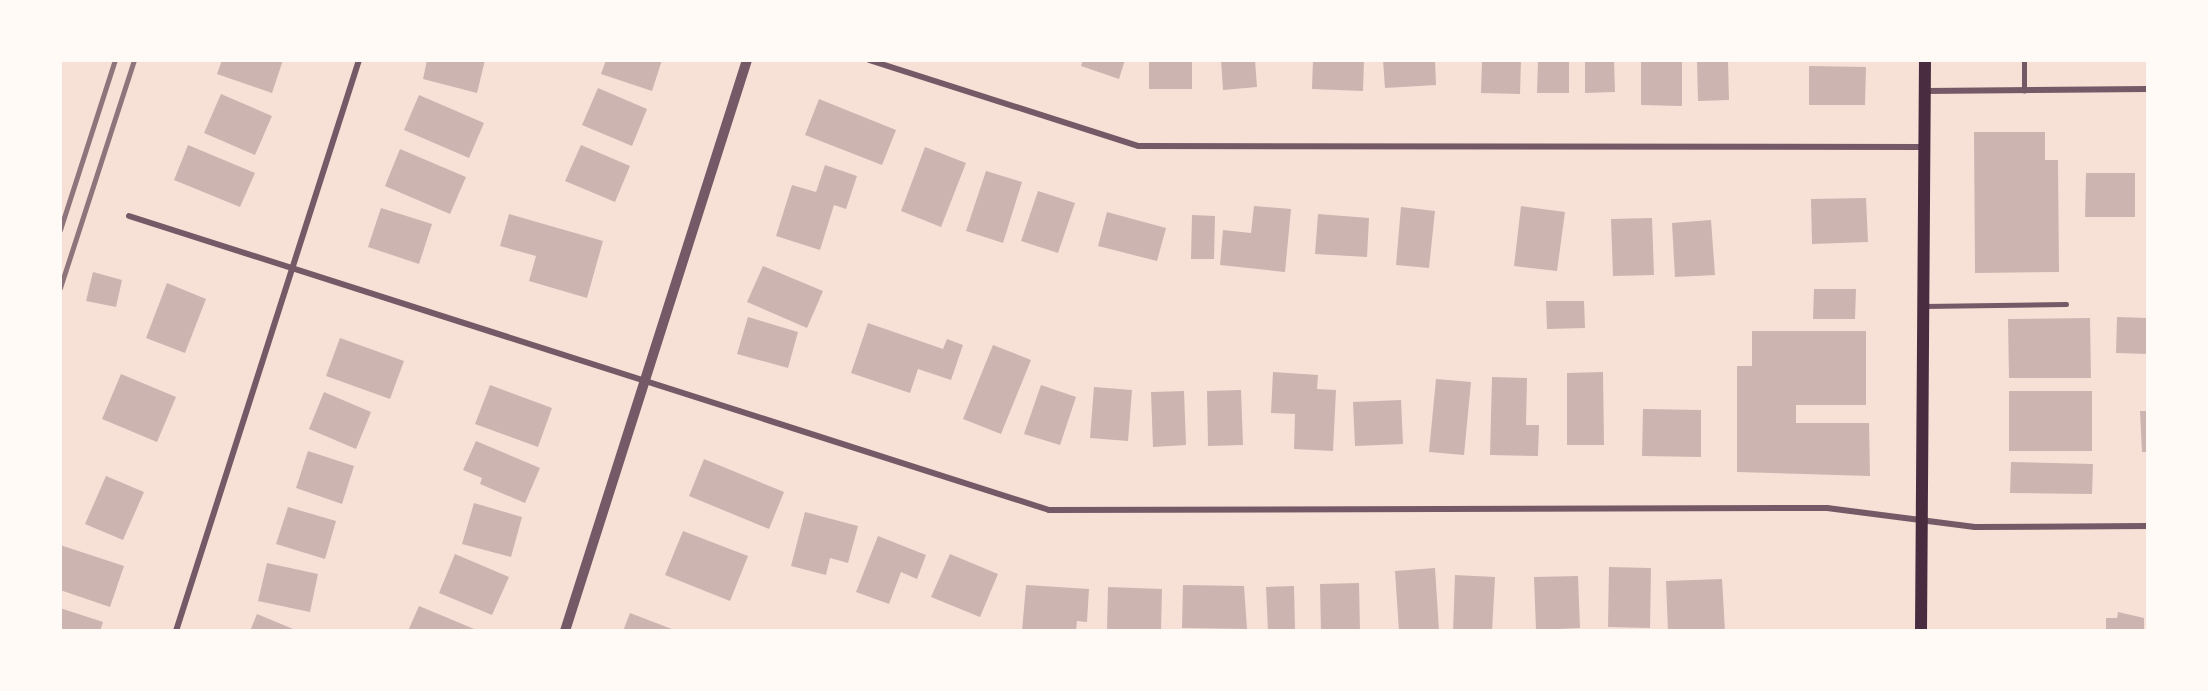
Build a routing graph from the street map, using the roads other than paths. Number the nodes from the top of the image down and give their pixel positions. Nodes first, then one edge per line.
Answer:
1 (359, 60) edge
2 (747, 60) edge
3 (869, 60) edge
4 (1925, 60) edge
5 (2024, 60) edge
6 (2148, 90) edge
7 (1925, 91) junction
8 (2024, 91) junction
9 (1925, 147) junction
10 (129, 216) dead end
11 (292, 268) junction
12 (2066, 304) dead end
13 (1923, 306) junction
14 (645, 380) junction
15 (1921, 518) junction
16 (2148, 526) edge
17 (176, 631) edge
18 (565, 631) edge
19 (1921, 631) edge

1 - 11 street
2 - 14 street
3 - 9 street
4 - 7 main road
5 - 8 lane
6 - 8 street
7 - 8 street
7 - 9 main road
9 - 13 main road
10 - 11 street
11 - 14 street
11 - 17 street
12 - 13 lane
13 - 15 main road
14 - 15 street
14 - 18 street
15 - 16 street
15 - 19 main road

